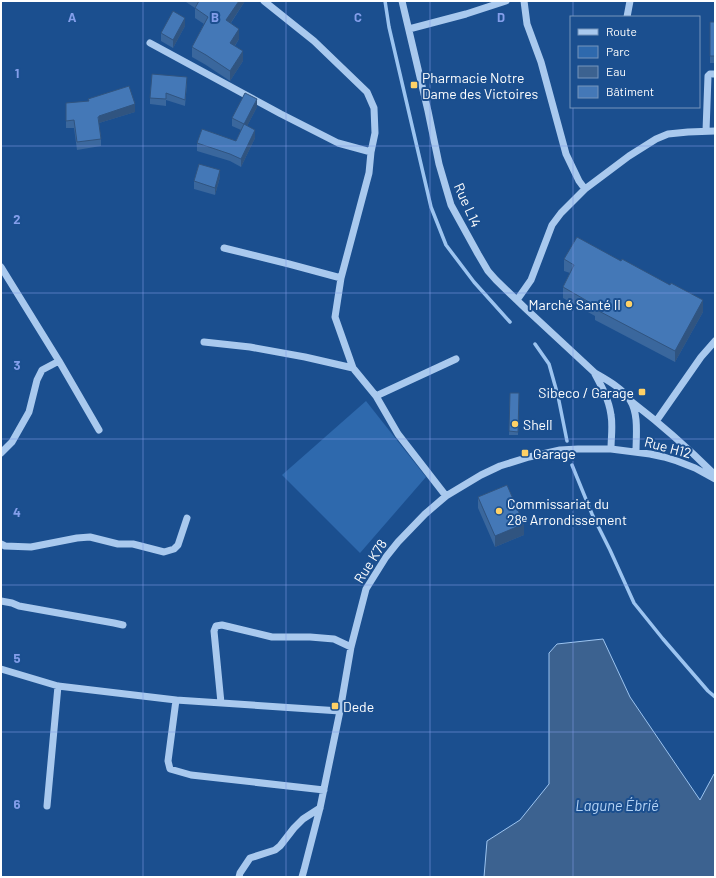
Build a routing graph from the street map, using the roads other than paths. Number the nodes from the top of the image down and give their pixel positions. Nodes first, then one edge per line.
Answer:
1 (264, 1) edge
2 (402, 1) edge
3 (506, 1) edge
4 (524, 1) edge
5 (630, 1) edge
6 (627, 16) edge
7 (409, 29) junction
8 (150, 43) dead end
9 (715, 74) edge
10 (706, 131) junction
11 (715, 131) edge
12 (371, 152) junction
13 (585, 190) junction
14 (224, 248) dead end
15 (1, 267) edge
16 (341, 278) junction
17 (516, 300) junction
18 (715, 341) edge
19 (204, 342) dead end
20 (456, 359) dead end
21 (59, 361) junction
22 (353, 368) junction
23 (595, 373) junction
24 (376, 396) junction
25 (630, 400) junction
26 (657, 420) junction
27 (99, 430) dead end
28 (611, 449) junction
29 (636, 452) junction
30 (1, 453) edge
31 (715, 475) edge
32 (715, 479) edge
33 (446, 496) junction
34 (187, 518) dead end
35 (1, 544) edge
36 (1, 601) edge
37 (123, 626) dead end
38 (351, 647) junction
39 (1, 668) edge
40 (58, 686) junction
41 (176, 700) junction
42 (221, 703) junction
43 (340, 711) junction
44 (324, 790) junction
45 (47, 806) dead end
46 (320, 808) junction
47 (239, 877) edge
48 (302, 877) edge

1 - 12 street
2 - 7 street, Rue L14
3 - 7 street
4 - 13 street
5 - 6 street
7 - 17 street, Rue L14
8 - 12 street
9 - 10 street
10 - 11 street
10 - 13 street
12 - 16 street
13 - 17 street
14 - 16 street
15 - 21 street
16 - 22 street
17 - 23 street, Rue L14
18 - 26 street
19 - 22 street
20 - 24 street
21 - 27 street
21 - 30 street
22 - 24 street
23 - 25 street, Rue L14
23 - 28 street, Rue L14
24 - 33 street
25 - 26 street
25 - 29 street, Rue L14
26 - 31 street
28 - 29 street, Rue H12
28 - 33 street, Rue K78
29 - 32 street, Rue H12
33 - 38 street, Rue K78
34 - 35 street
36 - 37 street
38 - 42 street
38 - 43 street, Rue K78
39 - 40 street
40 - 41 street
40 - 45 street
41 - 42 street
41 - 44 street
42 - 43 street
43 - 44 street, Rue K78
44 - 46 street, Rue K78
46 - 47 street
46 - 48 street, Rue K78

